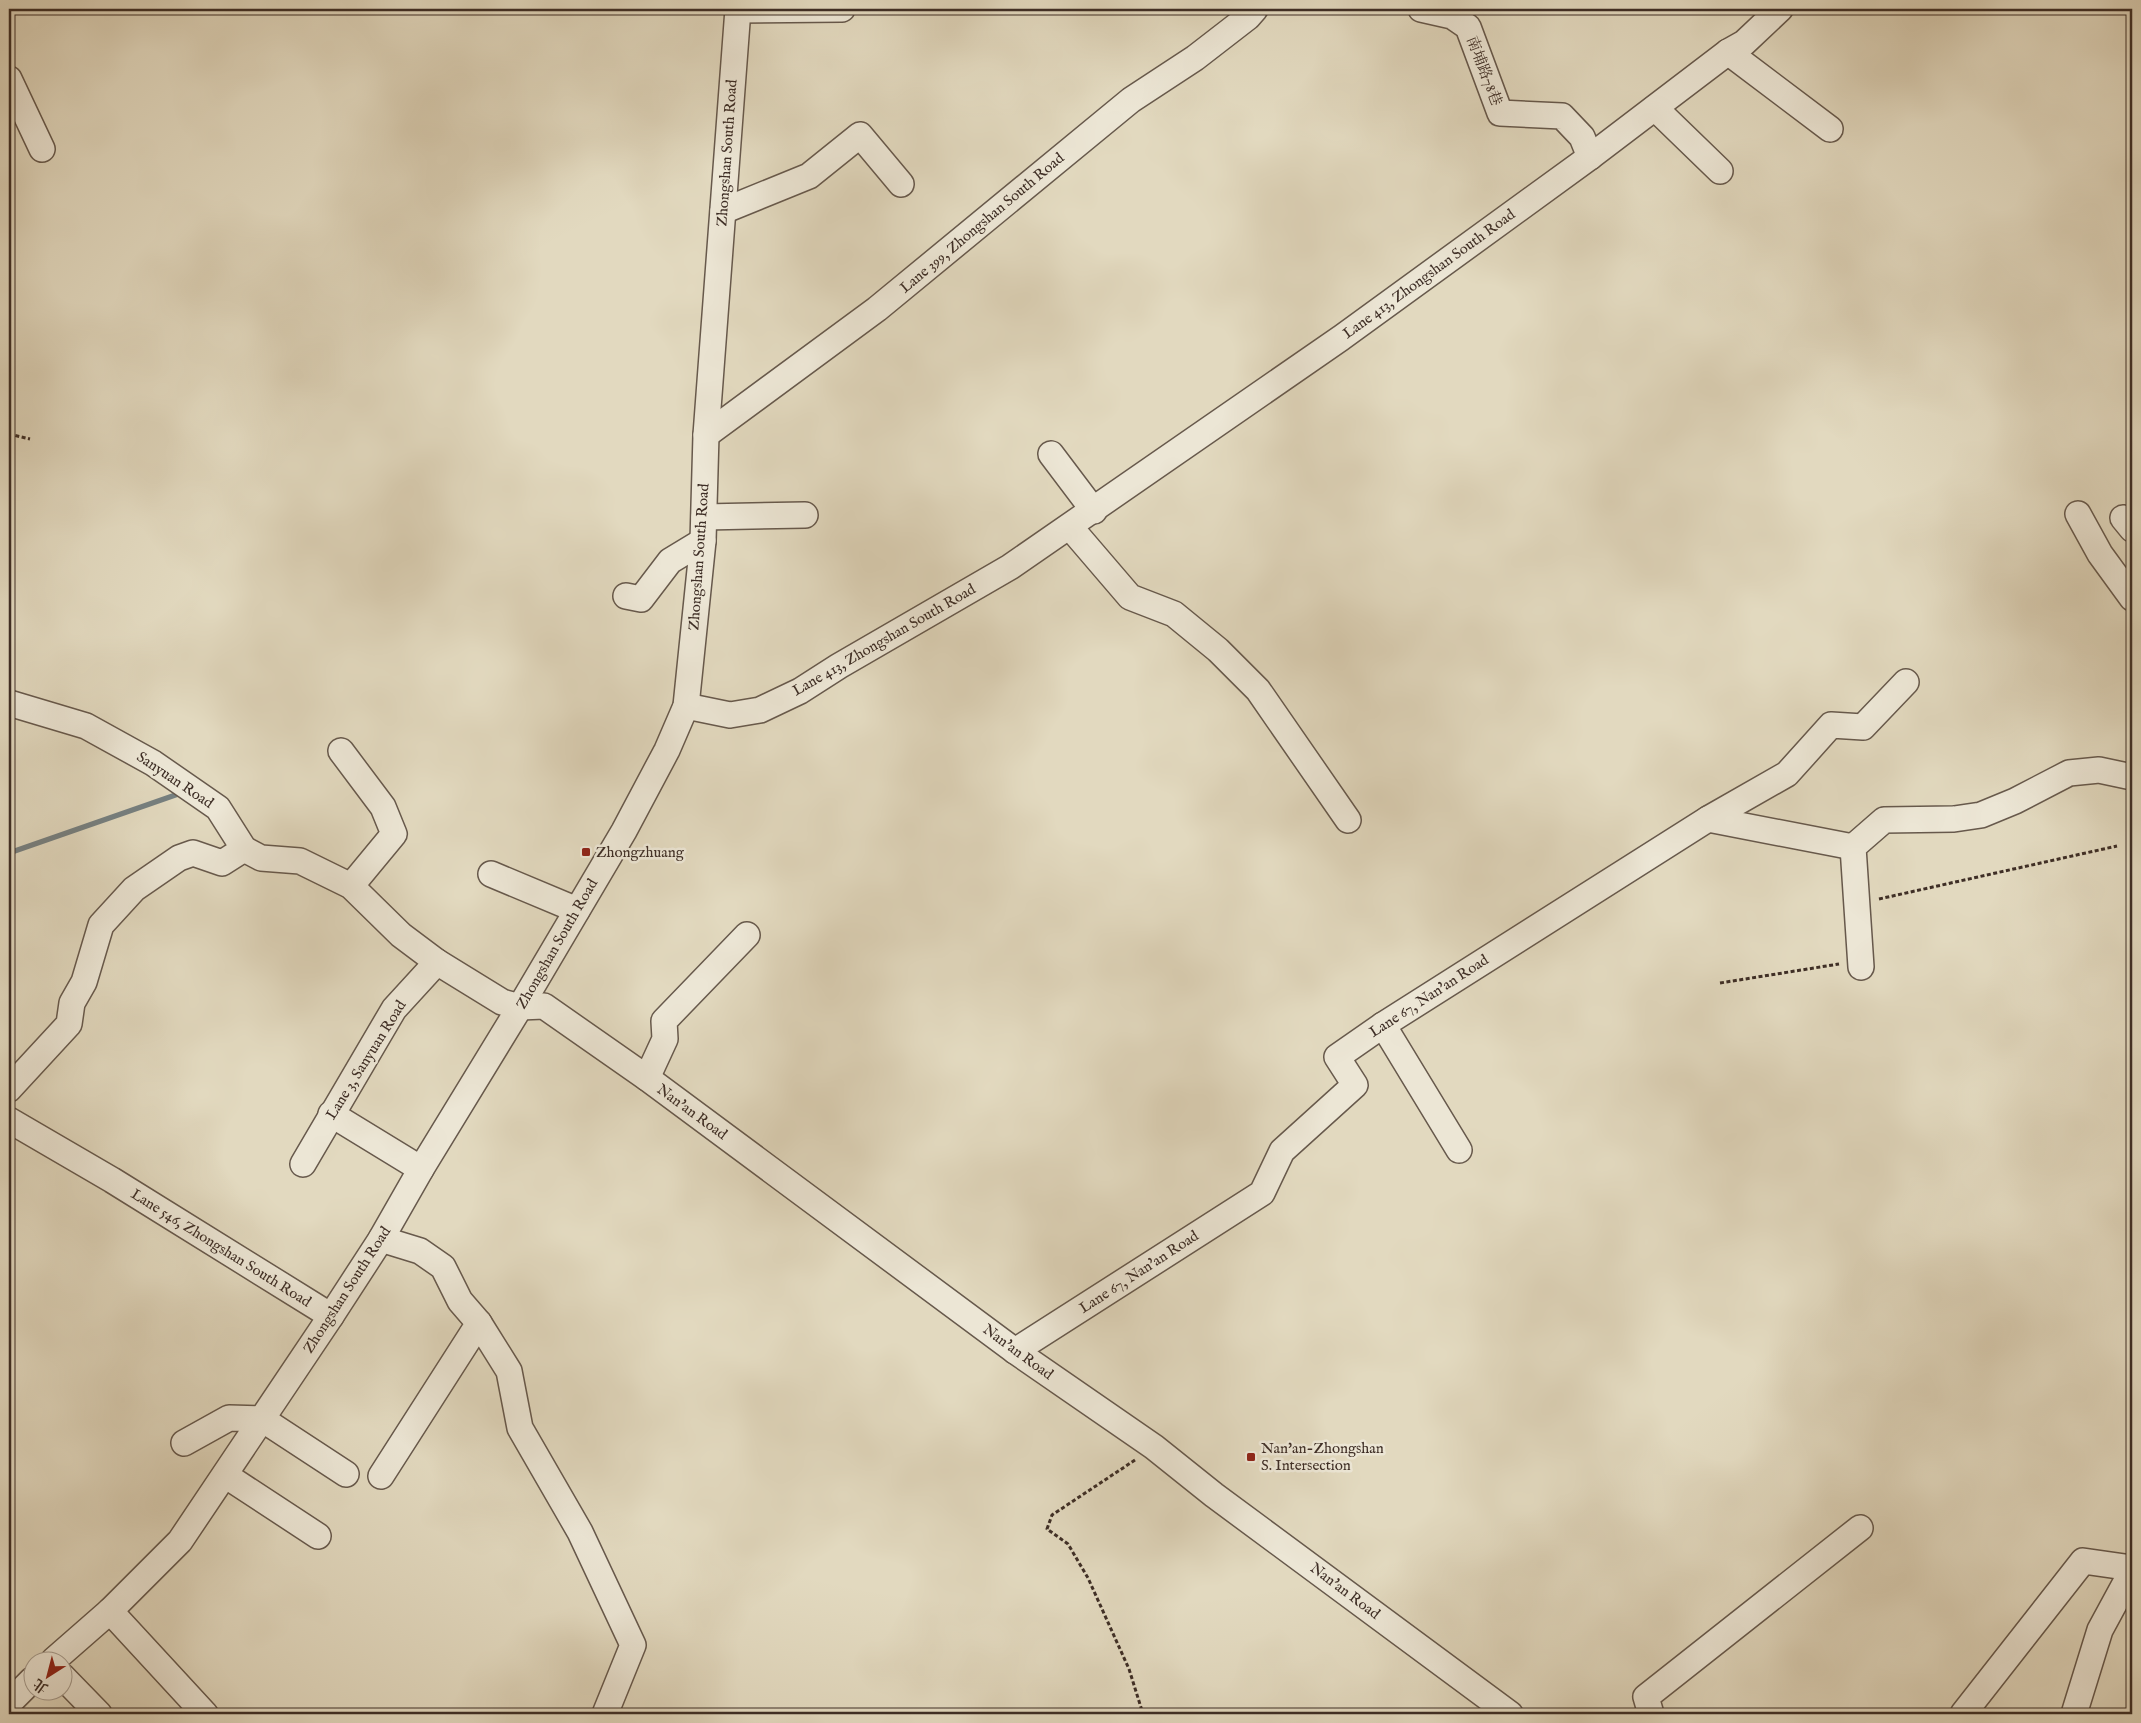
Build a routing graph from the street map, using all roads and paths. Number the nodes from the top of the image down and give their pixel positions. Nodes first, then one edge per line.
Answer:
1 (842, 9) edge
2 (1255, 9) edge
3 (1421, 9) edge
4 (1780, 9) edge
5 (738, 10) edge
6 (1728, 52) junction
7 (9, 79) edge
8 (1655, 108) junction
9 (1830, 129) dead end
10 (42, 149) dead end
11 (1590, 157) junction
12 (1720, 170) dead end
13 (901, 184) dead end
14 (723, 210) junction
15 (9, 434) edge
16 (706, 435) junction
17 (30, 439) dead end
18 (1051, 454) dead end
19 (1094, 511) junction
20 (2078, 514) dead end
21 (805, 515) dead end
22 (704, 517) junction
23 (1070, 527) junction
24 (703, 541) junction
25 (626, 596) dead end
26 (2132, 598) edge
27 (1906, 682) dead end
28 (9, 703) edge
29 (686, 706) junction
30 (341, 751) dead end
31 (2132, 777) edge
32 (1708, 819) junction
33 (1348, 820) dead end
34 (2117, 846) dead end
35 (1853, 847) junction
36 (244, 849) junction
37 (491, 874) dead end
38 (351, 886) junction
39 (1878, 899) dead end
40 (577, 910) junction
41 (747, 935) dead end
42 (437, 962) junction
43 (1855, 965) joint
44 (1720, 983) dead end
45 (520, 1007) junction
46 (1383, 1025) junction
47 (647, 1078) junction
48 (9, 1089) edge
49 (331, 1114) junction
50 (9, 1120) edge
51 (1459, 1150) dead end
52 (303, 1164) dead end
53 (421, 1169) junction
54 (381, 1240) junction
55 (331, 1316) junction
56 (479, 1324) junction
57 (1015, 1351) junction
58 (262, 1419) junction
59 (184, 1443) dead end
60 (1154, 1447) junction
61 (346, 1474) dead end
62 (224, 1475) junction
63 (381, 1476) dead end
64 (1860, 1528) dead end
65 (318, 1536) dead end
66 (2132, 1569) edge
67 (110, 1611) junction
68 (65, 1650) edge
69 (72, 1686) edge
70 (22, 1690) edge
71 (9, 1702) edge
72 (99, 1714) edge
73 (205, 1714) edge
74 (605, 1714) edge
75 (1143, 1714) edge
76 (1510, 1714) edge
77 (1651, 1714) edge
78 (1963, 1714) edge
79 (2074, 1714) edge

1 - 5 street
2 - 16 street, Lane 399, Zhongshan South Road
3 - 11 street, 南埔路78巷
4 - 6 street, Lane 413, Zhongshan South Road
5 - 14 street, Zhongshan South Road
6 - 8 street, Lane 413, Zhongshan South Road
6 - 9 street
7 - 10 street
8 - 11 street, Lane 413, Zhongshan South Road
8 - 12 street
11 - 19 street, Lane 413, Zhongshan South Road
13 - 14 street
14 - 16 street, Zhongshan South Road
15 - 17 path
16 - 22 street, Zhongshan South Road
18 - 19 street
19 - 23 street, Lane 413, Zhongshan South Road
20 - 26 street
21 - 22 street
22 - 24 street, Zhongshan South Road
23 - 29 street, Lane 413, Zhongshan South Road
23 - 33 street
24 - 25 street
24 - 29 street, Zhongshan South Road
27 - 32 street, Lane 67, Nan'an Road
28 - 36 street, Sanyuan Road
29 - 40 street, Zhongshan South Road
30 - 38 street
31 - 35 street
32 - 35 street
32 - 46 street, Lane 67, Nan'an Road
34 - 39 path
35 - 43 street
36 - 38 street
36 - 48 street
37 - 40 street
38 - 42 street
40 - 45 street, Zhongshan South Road
41 - 47 street
42 - 45 street
42 - 49 street, Lane 3, Sanyuan Road
43 - 44 path
45 - 47 street, Nan'an Road
45 - 53 street, Zhongshan South Road
46 - 51 street
46 - 57 street, Lane 67, Nan'an Road
47 - 57 street, Nan'an Road
49 - 52 street, Lane 3, Sanyuan Road
49 - 53 street
50 - 55 street, Lane 546, Zhongshan South Road
53 - 54 street, Zhongshan South Road
54 - 55 street, Zhongshan South Road
54 - 56 street
55 - 58 street, Zhongshan South Road
56 - 63 street
56 - 74 street
57 - 60 street, Nan'an Road
58 - 59 street
58 - 61 street
58 - 62 street, Zhongshan South Road
60 - 75 path
60 - 76 street, Nan'an Road
62 - 65 street
62 - 67 street, Zhongshan South Road
64 - 77 street
66 - 78 street
66 - 79 street
67 - 68 street, Zhongshan South Road
67 - 73 street
69 - 72 street
70 - 71 street

